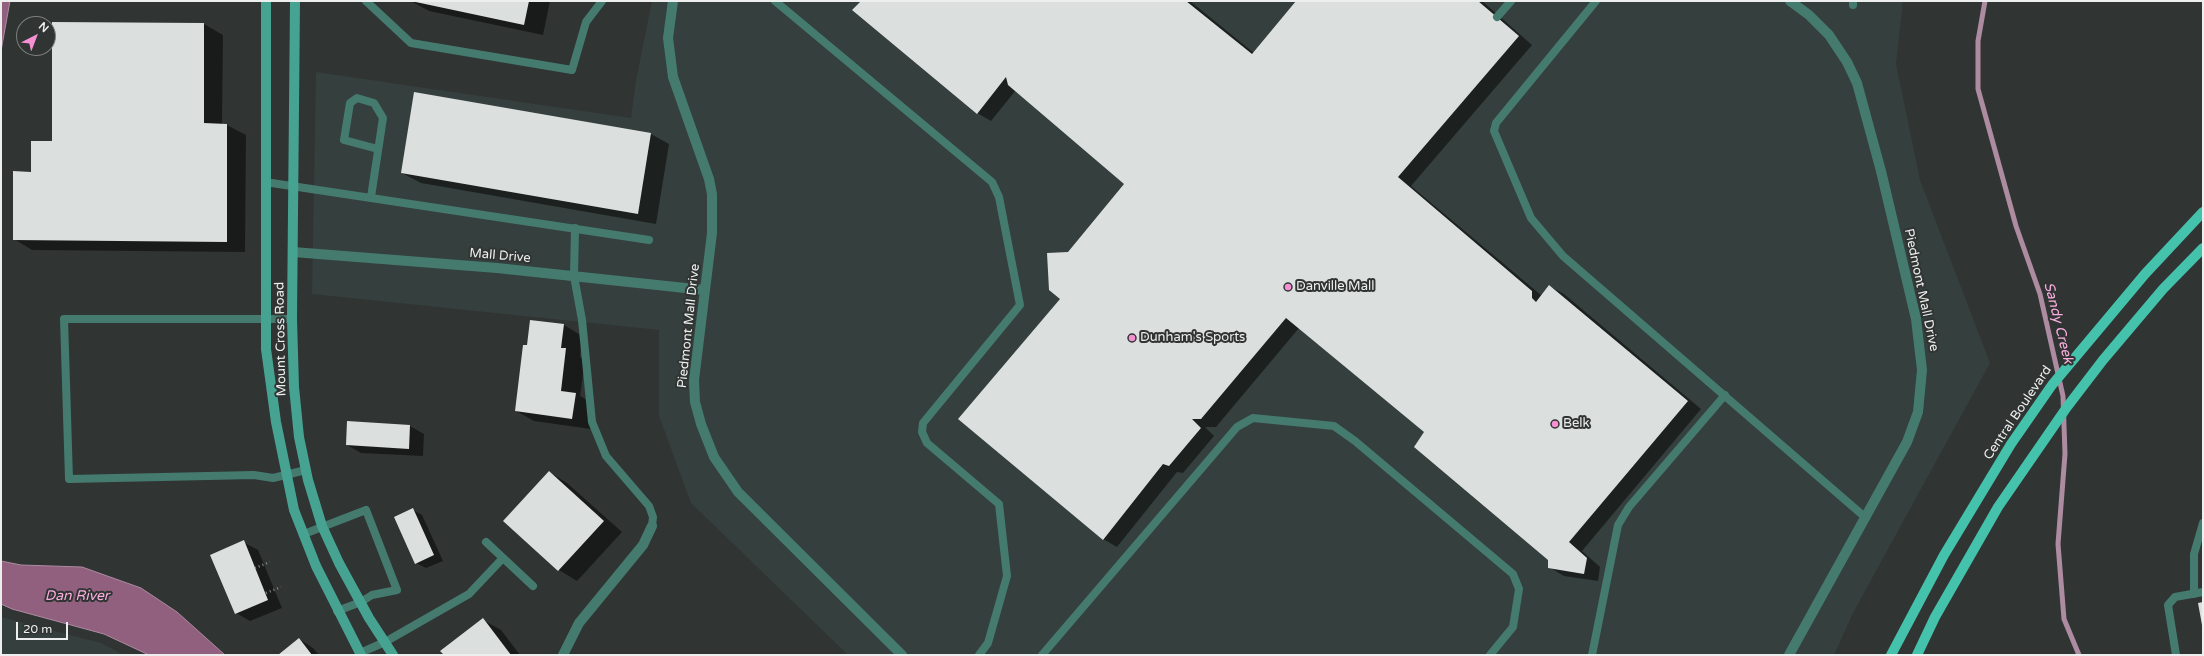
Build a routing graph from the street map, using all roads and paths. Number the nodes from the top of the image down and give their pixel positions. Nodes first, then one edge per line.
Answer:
1 (266, 1) edge
2 (295, 1) edge
3 (366, 1) edge
4 (602, 1) edge
5 (673, 1) edge
6 (775, 1) edge
7 (1511, 1) edge
8 (1596, 1) edge
9 (1790, 1) edge
10 (1497, 17) dead end
11 (378, 149) junction
12 (265, 182) junction
13 (293, 184) junction
14 (371, 197) junction
15 (2203, 212) edge
16 (575, 228) junction
17 (649, 240) dead end
18 (2203, 248) edge
19 (293, 252) junction
20 (574, 276) junction
21 (704, 290) junction
22 (266, 318) junction
23 (292, 319) junction
24 (1725, 395) junction
25 (306, 470) junction
26 (287, 474) junction
27 (1866, 518) junction
28 (2203, 523) edge
29 (322, 526) junction
30 (652, 526) joint
31 (304, 534) junction
32 (486, 542) dead end
33 (503, 558) junction
34 (270, 562) dead end
35 (255, 568) dead end
36 (533, 586) dead end
37 (281, 587) dead end
38 (2203, 592) edge
39 (266, 593) dead end
40 (2194, 594) junction
41 (361, 602) junction
42 (337, 610) junction
43 (385, 642) junction
44 (360, 654) edge
45 (393, 655) edge
46 (563, 655) edge
47 (902, 655) edge
48 (979, 655) edge
49 (1042, 655) edge
50 (1490, 655) edge
51 (1592, 655) edge
52 (1789, 655) edge
53 (1892, 655) edge
54 (1916, 655) edge
55 (2176, 655) edge

1 - 12 main road, Mount Cross Road
2 - 13 main road, Mount Cross Road
3 - 4 lane
5 - 21 street, Piedmont Mall Drive
6 - 48 lane
7 - 10 lane
8 - 24 lane
9 - 27 street, Piedmont Mall Drive
11 - 11 lane
11 - 14 lane
12 - 13 lane
12 - 22 main road, Mount Cross Road
13 - 14 lane
13 - 19 main road, Mount Cross Road
14 - 16 lane
15 - 53 main road, Central Boulevard
16 - 17 lane
16 - 20 lane
18 - 54 main road
19 - 20 street, Mall Drive
19 - 23 main road, Mount Cross Road
20 - 21 street, Mall Drive
20 - 30 lane
21 - 47 street, Piedmont Mall Drive
22 - 23 lane
22 - 26 main road, Mount Cross Road
22 - 26 lane
23 - 25 main road, Mount Cross Road
24 - 27 lane
24 - 51 lane
25 - 26 lane
25 - 29 main road, Mount Cross Road
26 - 31 main road, Mount Cross Road
27 - 52 street, Piedmont Mall Drive
28 - 40 lane
29 - 31 lane
29 - 41 main road, Mount Cross Road
29 - 41 lane
30 - 46 street
31 - 42 main road, Mount Cross Road
32 - 33 lane
33 - 36 lane
33 - 43 lane
34 - 35 path
37 - 39 path
38 - 40 lane
40 - 55 lane
41 - 42 lane
41 - 43 main road, Mount Cross Road
42 - 44 main road, Mount Cross Road
43 - 44 lane
43 - 45 main road, Mount Cross Road
49 - 50 lane

